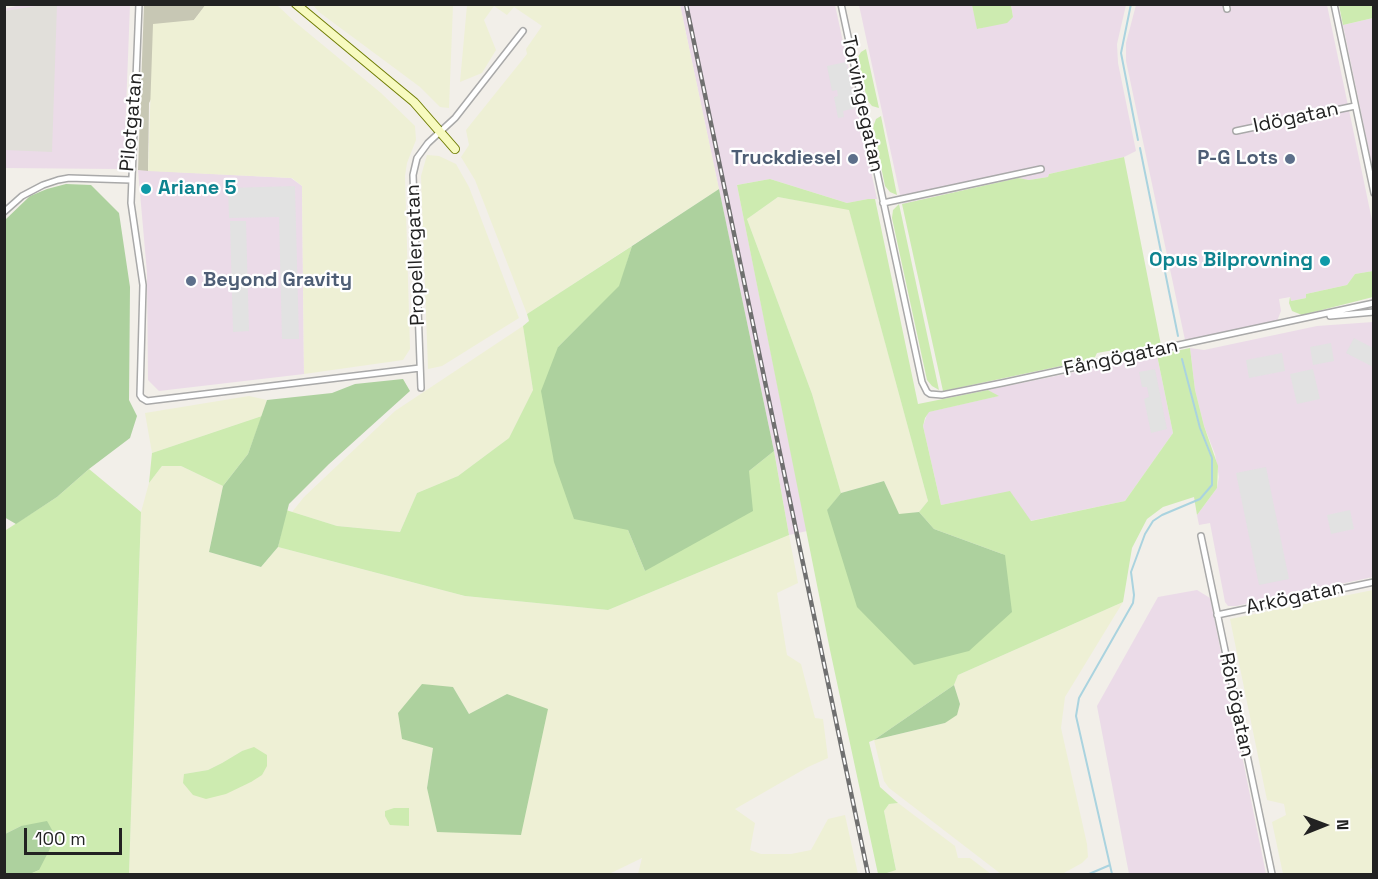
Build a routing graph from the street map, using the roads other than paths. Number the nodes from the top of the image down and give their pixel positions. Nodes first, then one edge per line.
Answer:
1 (139, 4) edge
2 (296, 4) edge
3 (841, 4) edge
4 (1334, 4) edge
5 (523, 31) dead end
6 (1355, 106) junction
7 (1236, 131) dead end
8 (441, 132) junction
9 (455, 149) dead end
10 (1041, 169) dead end
11 (131, 180) junction
12 (1374, 193) edge
13 (883, 203) junction
14 (4, 212) edge
15 (1374, 303) edge
16 (1374, 312) edge
17 (1317, 317) junction
18 (420, 368) junction
19 (421, 388) dead end
20 (927, 392) joint
21 (1201, 536) dead end
22 (1374, 582) edge
23 (1217, 615) junction
24 (1272, 874) edge

1 - 11 street, Pilotgatan
2 - 8 street
3 - 13 street, Torvingegatan
4 - 6 street, Idögatan
5 - 8 street, Propellergatan
6 - 7 street, Idögatan
6 - 12 street, Idögatan
8 - 9 street
8 - 18 street, Propellergatan
10 - 13 street
11 - 14 street, Pilotgatan
11 - 18 street
13 - 20 street, Torvingegatan
15 - 17 street, Fångögatan
16 - 17 street, Fångögatan
17 - 20 street, Fångögatan
18 - 19 street, Propellergatan
21 - 23 street, Rönögatan
22 - 23 street, Arkögatan
23 - 24 street, Rönögatan

